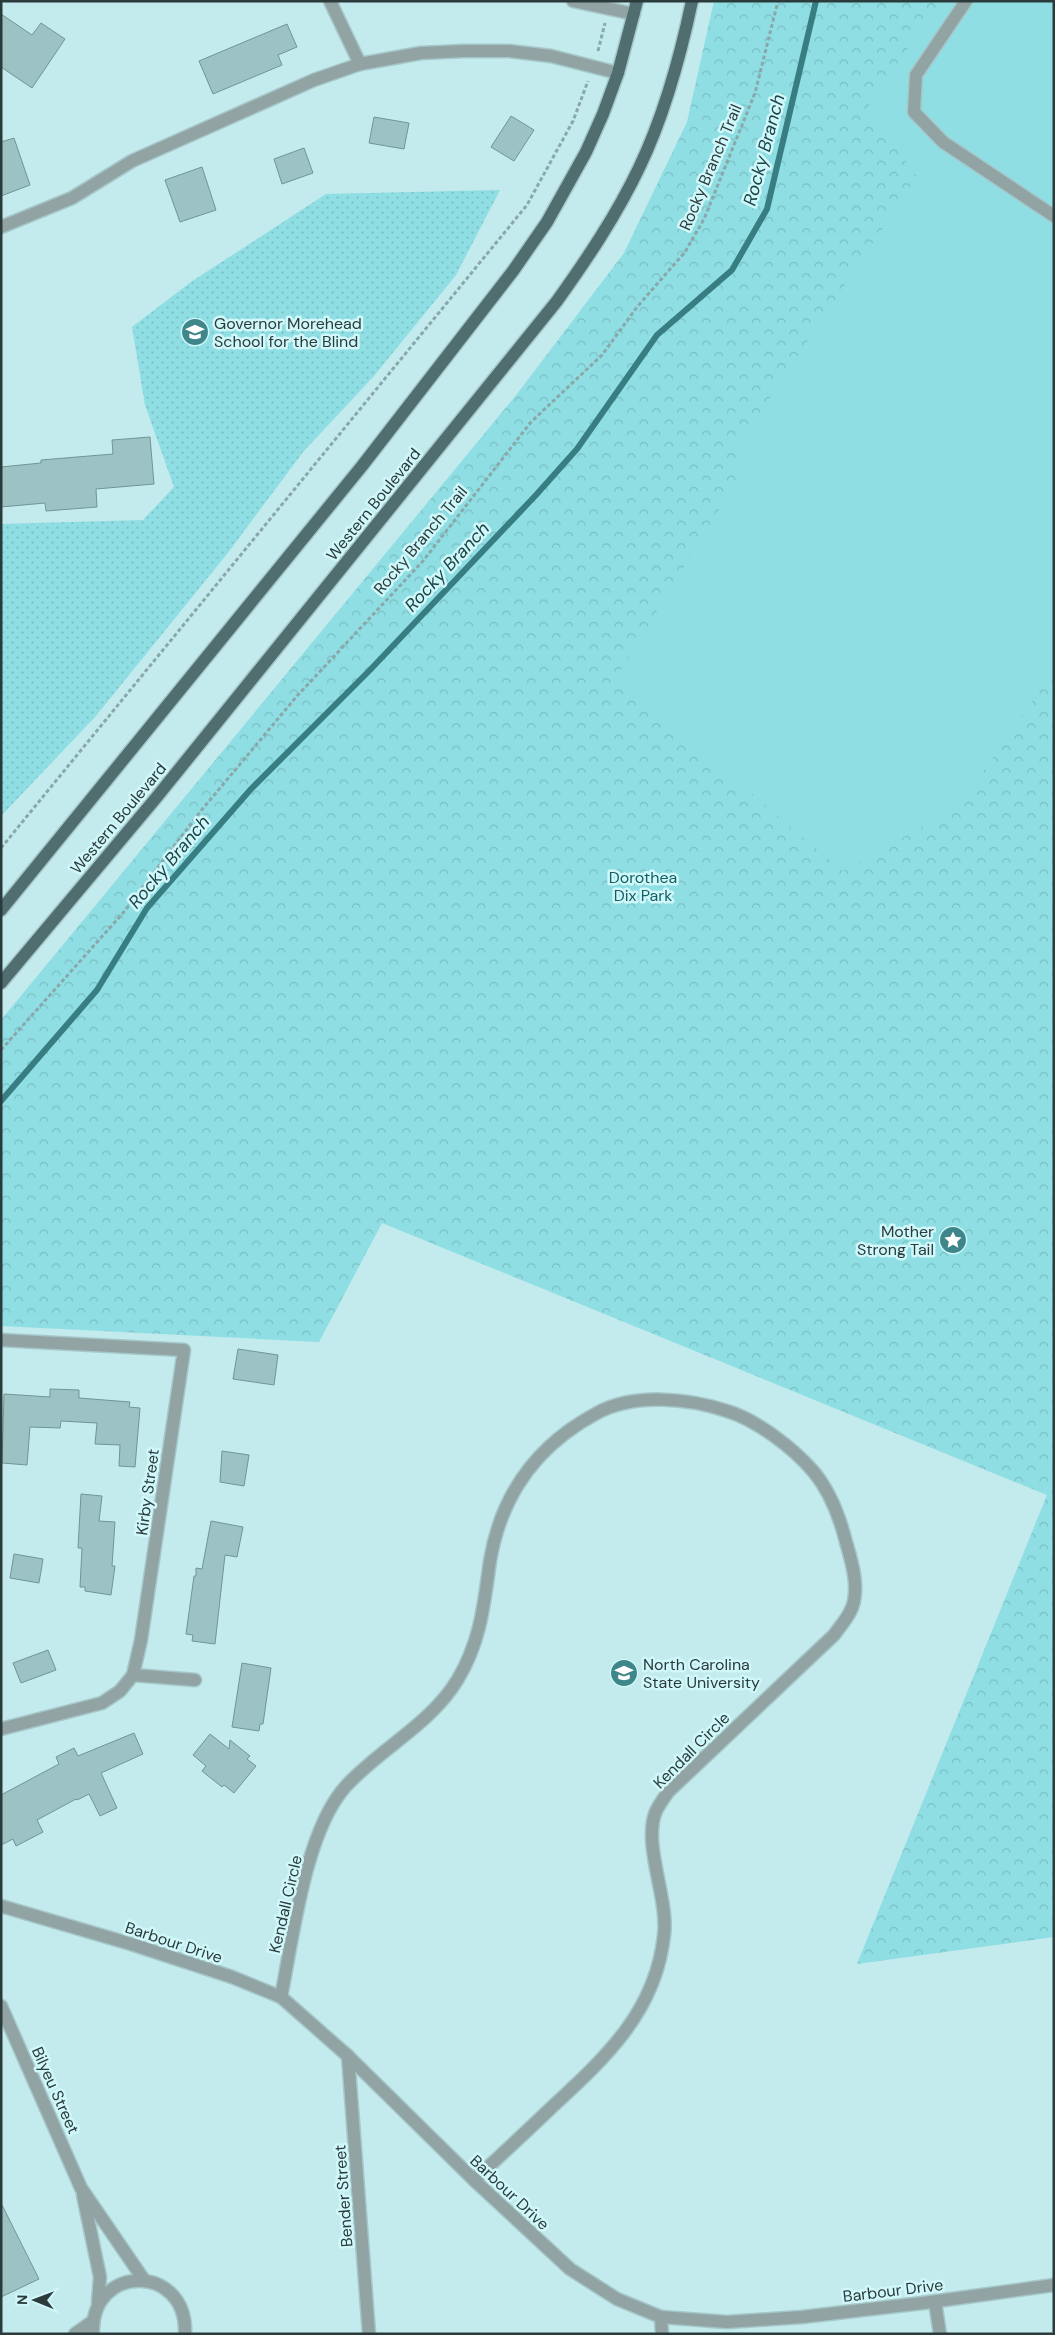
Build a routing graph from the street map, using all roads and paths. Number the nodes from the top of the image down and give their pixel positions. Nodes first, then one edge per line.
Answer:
1 (330, 1) edge
2 (573, 1) edge
3 (692, 1) edge
4 (778, 1) edge
5 (966, 1) edge
6 (636, 7) edge
7 (605, 24) dead end
8 (598, 50) dead end
9 (360, 64) junction
10 (618, 73) junction
11 (587, 83) dead end
12 (1054, 216) edge
13 (1, 227) edge
14 (1, 848) edge
15 (1, 910) edge
16 (1, 983) edge
17 (1, 1050) edge
18 (1, 1340) edge
19 (133, 1675) junction
20 (195, 1680) dead end
21 (1, 1729) edge
22 (1, 1906) edge
23 (281, 1997) junction
24 (1, 2006) edge
25 (348, 2056) junction
26 (474, 2180) junction
27 (81, 2188) junction
28 (144, 2280) junction
29 (1054, 2285) edge
30 (935, 2302) junction
31 (97, 2305) junction
32 (661, 2317) junction
33 (93, 2328) edge
34 (75, 2334) edge
35 (185, 2334) edge
36 (369, 2334) edge
37 (662, 2334) edge
38 (940, 2334) edge

1 - 9 street
2 - 6 street
3 - 16 main road, Western Boulevard
4 - 17 path, Rocky Branch Trail
5 - 12 street
6 - 10 main road, Western Boulevard
7 - 8 path
9 - 10 street
9 - 13 street
10 - 15 main road, Western Boulevard
11 - 14 path
18 - 19 street, Kirby Street
19 - 20 street
19 - 21 street, Kirby Street
22 - 23 street, Barbour Drive
23 - 25 street, Barbour Drive
23 - 26 street, Kendall Circle
24 - 27 street, Bilyeu Street
25 - 26 street, Barbour Drive
25 - 36 street, Bender Street
26 - 32 street, Barbour Drive
27 - 28 street, Bilyeu Street
27 - 31 street, Bilyeu Street
28 - 31 street
28 - 35 street
29 - 30 street, Barbour Drive
30 - 32 street, Barbour Drive
30 - 38 street
31 - 33 street, Bilyeu Street
32 - 37 street
33 - 34 street

